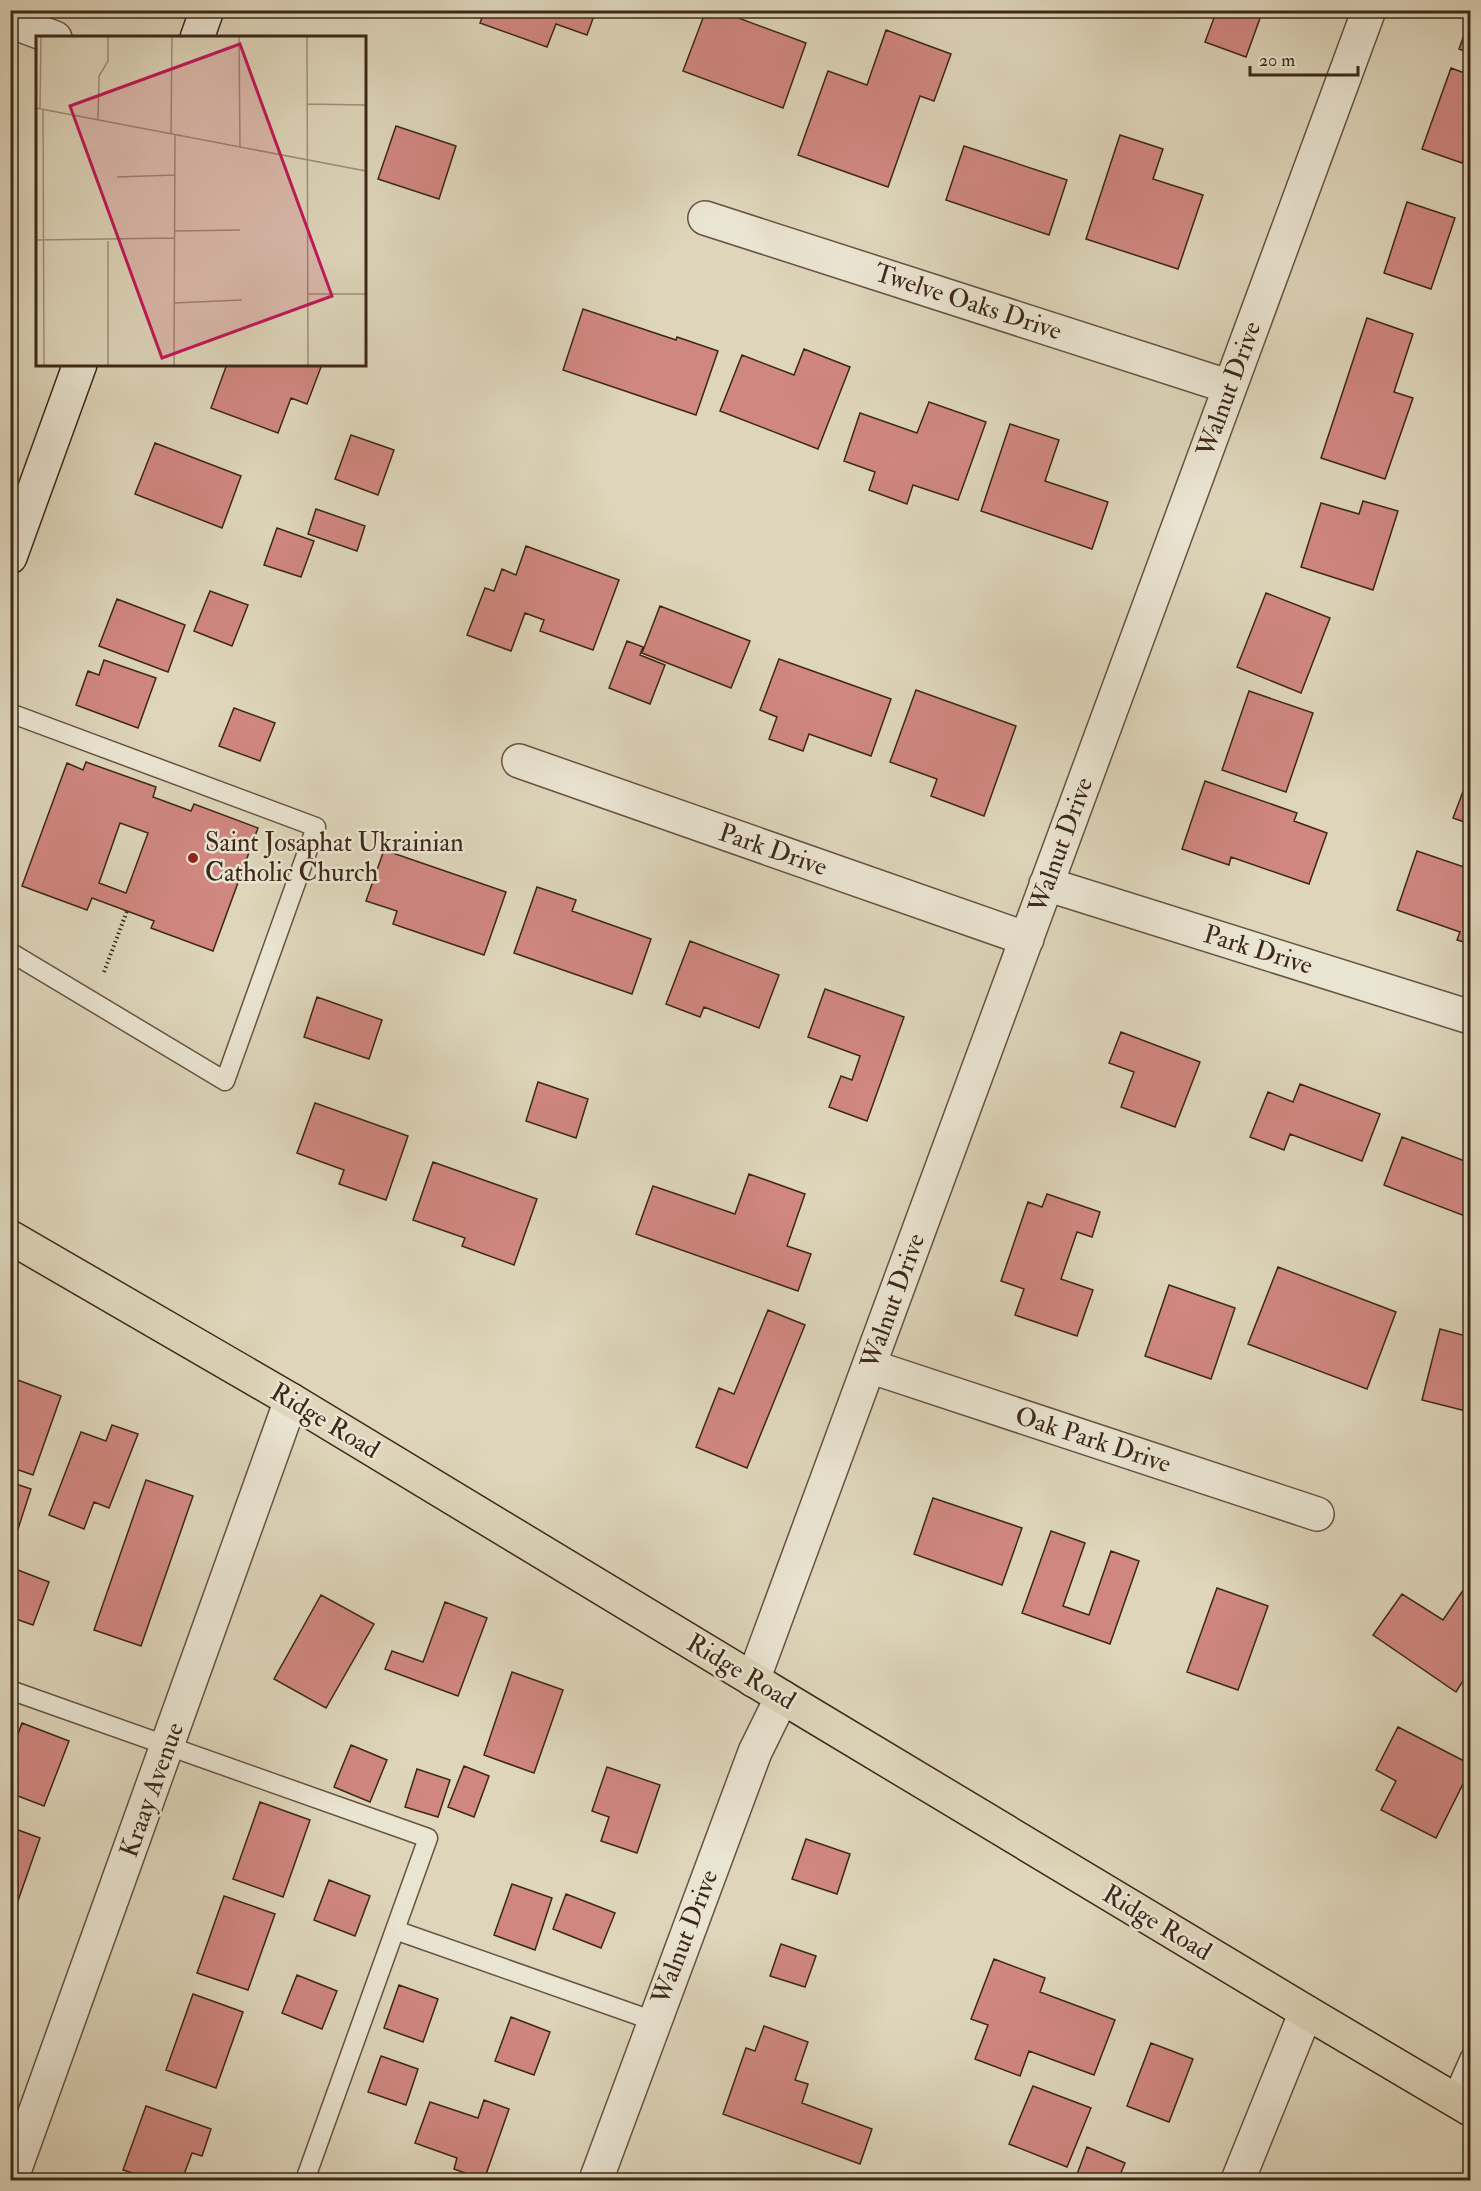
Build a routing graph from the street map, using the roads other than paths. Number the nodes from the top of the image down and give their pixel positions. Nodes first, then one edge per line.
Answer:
1 (207, 10) edge
2 (1369, 10) edge
3 (10, 21) edge
4 (50, 36) edge
5 (198, 36) edge
6 (705, 218) dead end
7 (79, 366) edge
8 (1230, 387) junction
9 (10, 557) edge
10 (10, 713) edge
11 (519, 761) dead end
12 (1046, 884) junction
13 (1027, 939) junction
14 (10, 952) edge
15 (1470, 1017) edge
16 (10, 1237) edge
17 (869, 1366) junction
18 (291, 1400) junction
19 (1317, 1514) dead end
20 (753, 1680) junction
21 (10, 1689) edge
22 (782, 1698) junction
23 (169, 1745) junction
24 (395, 1930) junction
25 (1306, 2012) junction
26 (654, 2021) junction
27 (1470, 2058) edge
28 (1461, 2103) edge
29 (11, 2181) edge
30 (305, 2181) edge
31 (596, 2181) edge
32 (1238, 2181) edge

1 - 5 street
2 - 8 street, Walnut Drive
3 - 4 street
6 - 8 street, Twelve Oaks Drive
7 - 9 street
8 - 12 street, Walnut Drive
10 - 14 lane
11 - 13 street, Park Drive
12 - 13 street, Walnut Drive
12 - 15 street, Park Drive
13 - 17 street, Walnut Drive
16 - 18 main road, Ridge Road
17 - 19 street, Oak Park Drive
17 - 20 street, Walnut Drive
18 - 20 main road, Ridge Road
18 - 23 street, Kraay Avenue
20 - 22 main road, Ridge Road
21 - 23 lane
22 - 25 main road, Ridge Road
22 - 26 street, Walnut Drive
23 - 24 lane
23 - 29 street, Kraay Avenue
24 - 26 lane
24 - 30 lane
25 - 28 main road, Ridge Road
25 - 32 street
26 - 31 street, Walnut Drive
27 - 28 lane

